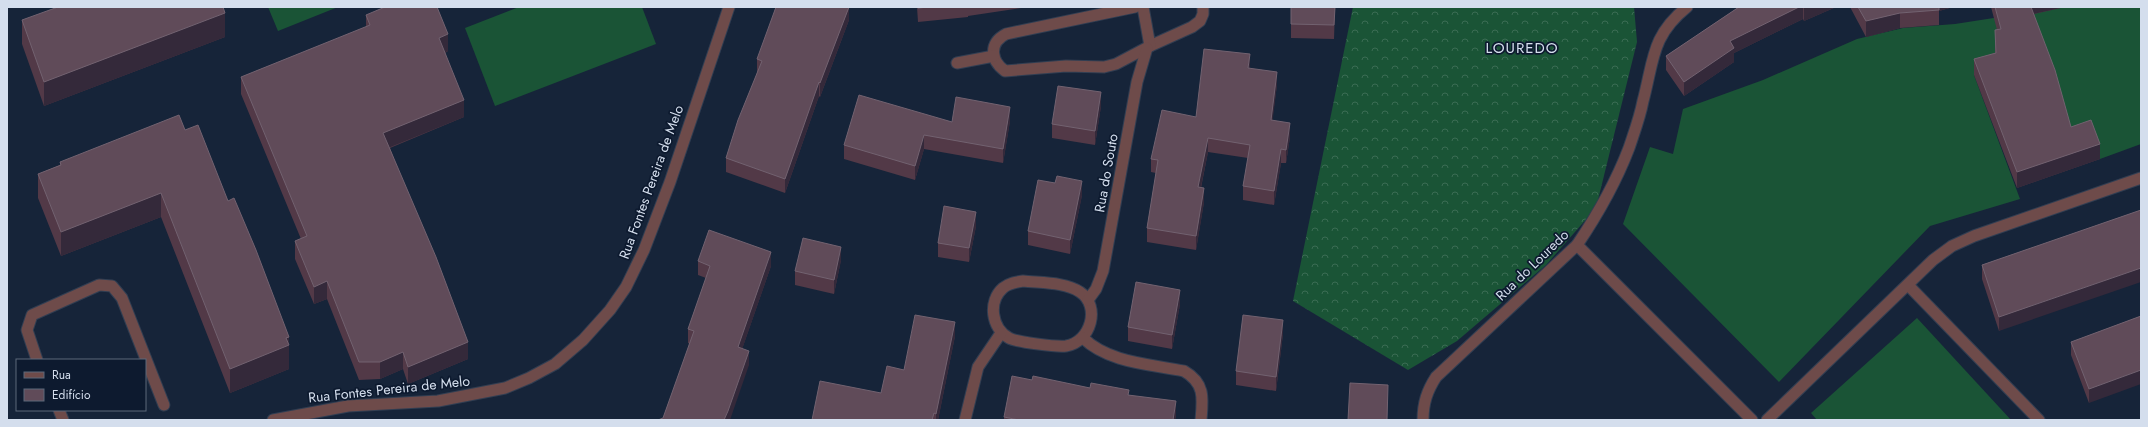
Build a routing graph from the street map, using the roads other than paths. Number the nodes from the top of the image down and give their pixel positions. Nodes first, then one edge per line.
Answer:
1 (729, 7) edge
2 (1135, 7) edge
3 (1142, 7) edge
4 (1203, 7) edge
5 (1687, 7) edge
6 (1148, 47) junction
7 (994, 56) junction
8 (958, 63) dead end
9 (2141, 178) edge
10 (1577, 245) junction
11 (1908, 285) junction
12 (1088, 300) junction
13 (1001, 332) junction
14 (1083, 338) junction
15 (37, 359) edge
16 (146, 359) edge
17 (146, 359) edge
18 (164, 405) dead end
19 (273, 420) edge
20 (965, 420) edge
21 (1201, 420) edge
22 (1423, 420) edge
23 (1752, 420) edge
24 (1767, 420) edge
25 (2039, 420) edge

1 - 19 street, Rua Fontes Pereira de Melo
2 - 7 street
3 - 6 street, Rua do Souto
4 - 6 street
5 - 10 street, Rua do Louredo
6 - 7 street
6 - 12 street, Rua do Souto
7 - 8 street
9 - 11 street
10 - 22 street, Rua do Louredo
10 - 23 street
11 - 24 street
11 - 25 street
12 - 13 street
12 - 14 street
13 - 14 street
13 - 20 street
14 - 21 street
15 - 16 street
17 - 18 street

